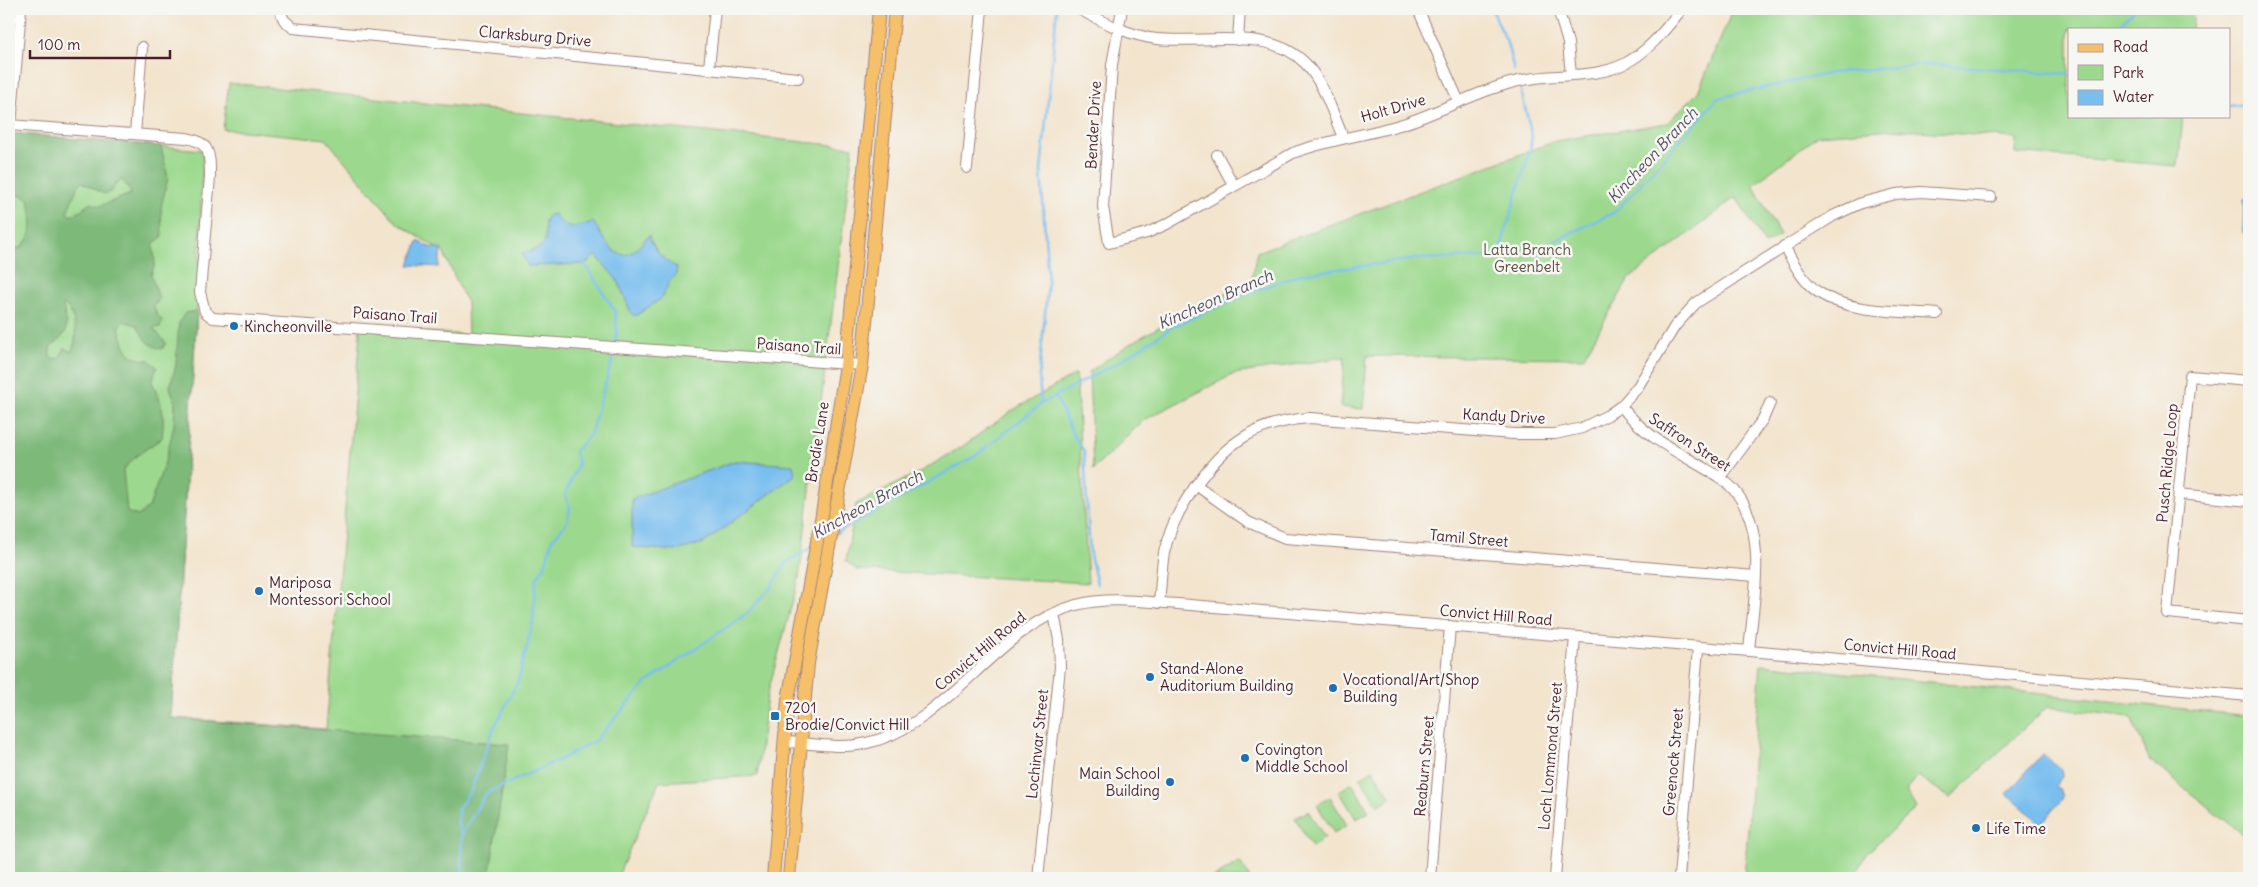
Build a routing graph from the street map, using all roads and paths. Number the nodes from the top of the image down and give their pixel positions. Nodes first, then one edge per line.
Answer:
1 (21, 9) edge
2 (279, 9) edge
3 (715, 9) edge
4 (878, 9) edge
5 (895, 9) edge
6 (982, 9) edge
7 (1079, 9) edge
8 (1122, 9) edge
9 (1240, 9) edge
10 (1418, 9) edge
11 (1558, 9) edge
12 (1681, 10) edge
13 (1119, 28) junction
14 (1238, 40) junction
15 (142, 47) dead end
16 (709, 68) junction
17 (1571, 75) junction
18 (798, 78) dead end
19 (1459, 102) junction
20 (10, 125) edge
21 (135, 134) junction
22 (1343, 137) junction
23 (1217, 155) dead end
24 (967, 168) dead end
25 (1234, 186) junction
26 (1991, 197) dead end
27 (1109, 243) joint
28 (1784, 246) junction
29 (1937, 314) dead end
30 (846, 365) junction
31 (862, 365) junction
32 (2249, 382) edge
33 (1770, 403) dead end
34 (1621, 406) junction
35 (1721, 478) junction
36 (1196, 485) junction
37 (2179, 494) junction
38 (2249, 501) edge
39 (1755, 576) junction
40 (1159, 603) junction
41 (1054, 614) junction
42 (2249, 621) edge
43 (1450, 626) junction
44 (1575, 637) junction
45 (1698, 648) junction
46 (1749, 651) junction
47 (2249, 696) edge
48 (784, 742) junction
49 (800, 743) junction
50 (773, 878) edge
51 (789, 878) edge
52 (1038, 878) edge
53 (1430, 878) edge
54 (1555, 878) edge
55 (1679, 878) edge

1 - 20 street
2 - 16 street, Clarksburg Drive
3 - 16 street
4 - 30 main road, Brodie Lane
5 - 31 main road, Brodie Lane
6 - 24 street
7 - 13 street
8 - 13 street, Bender Drive
9 - 14 street
10 - 19 street
11 - 17 street
12 - 17 street, Holt Drive
13 - 14 street
13 - 27 street, Bender Drive
14 - 22 street
15 - 21 street
16 - 18 street, Clarksburg Drive
17 - 19 street, Holt Drive
19 - 22 street, Holt Drive
20 - 21 street, Paisano Trail
21 - 30 street, Paisano Trail
22 - 25 street, Holt Drive
23 - 25 street
25 - 27 street, Holt Drive
26 - 28 street, Kandy Drive
28 - 29 street
28 - 34 street, Kandy Drive
30 - 31 street, Paisano Trail
30 - 48 main road, Brodie Lane
31 - 49 main road, Brodie Lane
32 - 37 street, Pusch Ridge Loop
33 - 35 street
34 - 35 street, Saffron Street
34 - 36 street, Kandy Drive
35 - 39 street, Saffron Street
36 - 39 street, Tamil Street
36 - 40 street, Kandy Drive
37 - 38 street
37 - 42 street, Pusch Ridge Loop
39 - 46 street, Saffron Street
40 - 41 street, Convict Hill Road
40 - 43 street, Convict Hill Road
41 - 49 street, Convict Hill Road
41 - 52 street, Lochinvar Street
43 - 44 street, Convict Hill Road
43 - 53 street, Reaburn Street
44 - 45 street, Convict Hill Road
44 - 54 street, Loch Lommond Street
45 - 46 street, Convict Hill Road
45 - 55 street, Greenock Street
46 - 47 street, Convict Hill Road
48 - 49 street, Convict Hill Road
48 - 50 main road, Brodie Lane
49 - 51 main road, Brodie Lane

